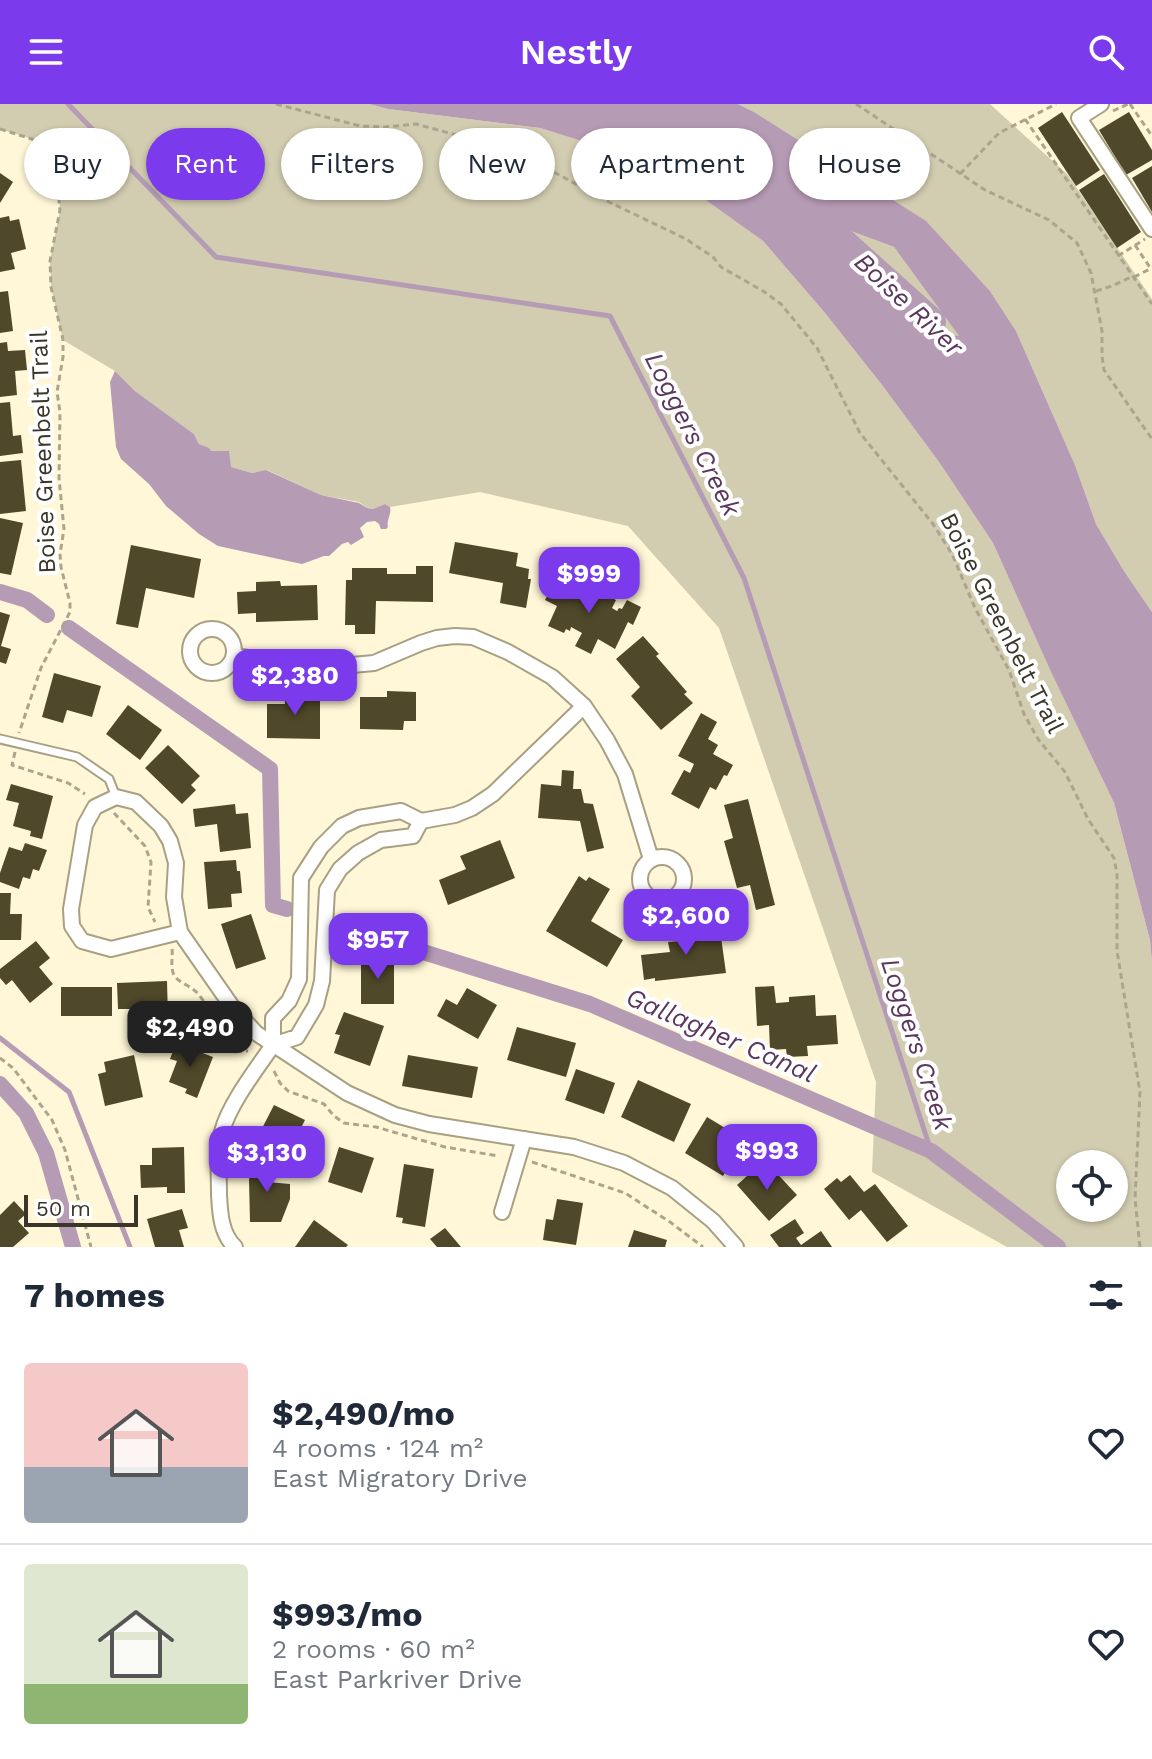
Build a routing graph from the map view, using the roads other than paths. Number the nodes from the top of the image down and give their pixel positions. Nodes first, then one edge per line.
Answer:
1 (1101, 104) edge
2 (1150, 233) edge
3 (235, 656) dead end
4 (584, 706) junction
5 (0, 739) edge
6 (112, 803) junction
7 (421, 821) junction
8 (651, 859) dead end
9 (180, 932) junction
10 (273, 1045) junction
11 (524, 1139) junction
12 (502, 1212) dead end
13 (235, 1247) edge
14 (736, 1247) edge

1 - 2 street
3 - 4 street
4 - 7 street
4 - 8 street
5 - 6 lane
6 - 9 street
6 - 9 street
7 - 10 street
7 - 10 street
9 - 10 street
10 - 11 street
10 - 13 street
11 - 12 street
11 - 14 street

